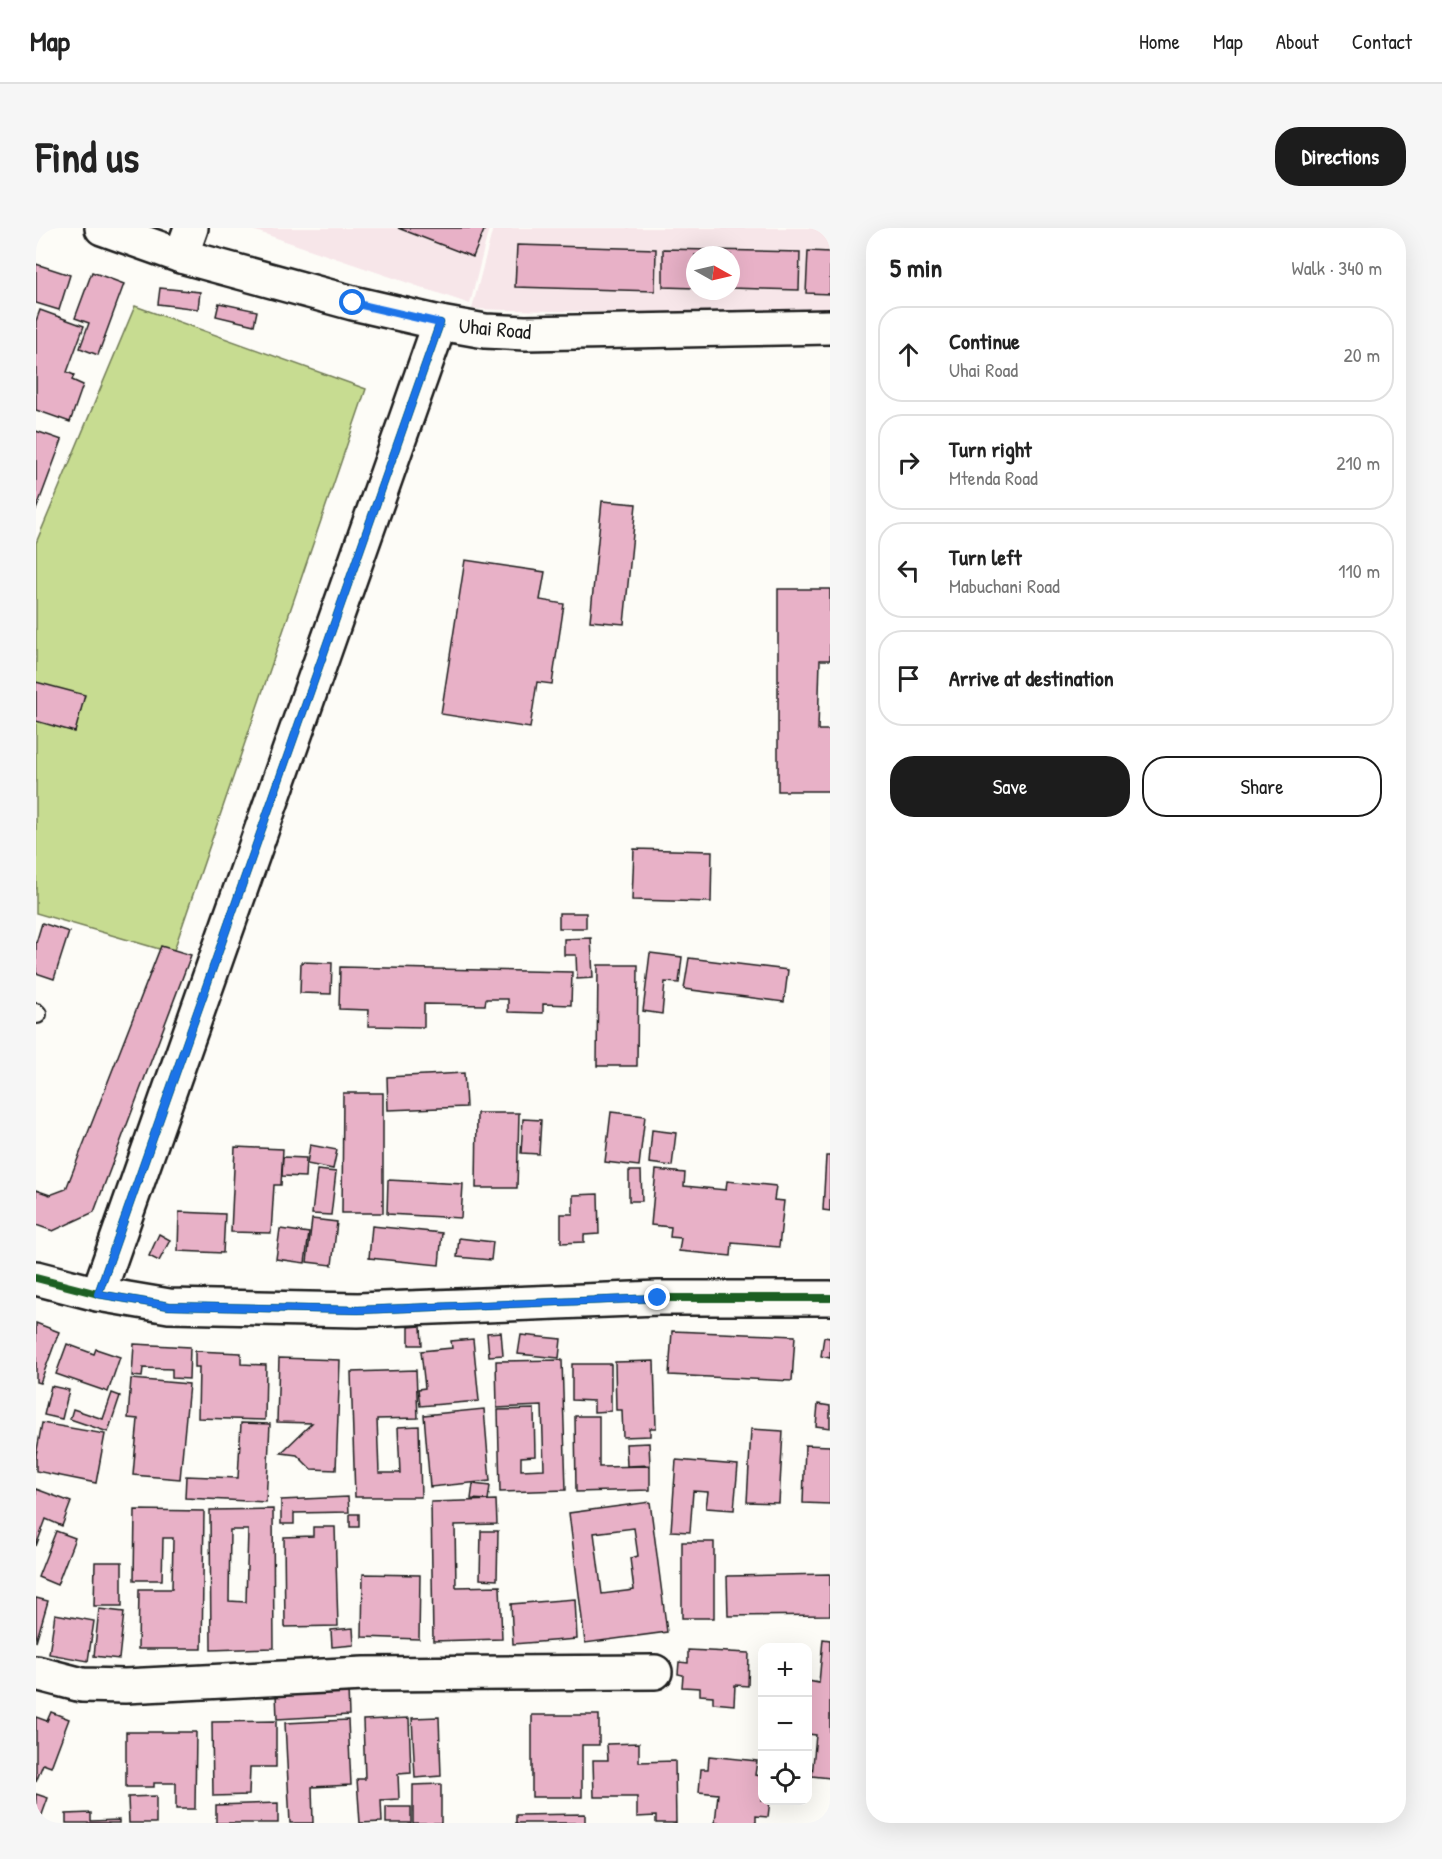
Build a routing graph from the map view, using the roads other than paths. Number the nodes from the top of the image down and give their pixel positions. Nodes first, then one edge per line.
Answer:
1 (102, 228) edge
2 (186, 242) edge
3 (440, 323) junction
4 (830, 327) edge
5 (36, 1278) edge
6 (98, 1294) junction
7 (830, 1298) edge
8 (655, 1672) dead end
9 (36, 1673) edge

1 - 2 street, Uhai Road
2 - 3 street, Uhai Road
3 - 4 street, Uhai Road
3 - 6 street
5 - 6 street
6 - 7 street
8 - 9 street

